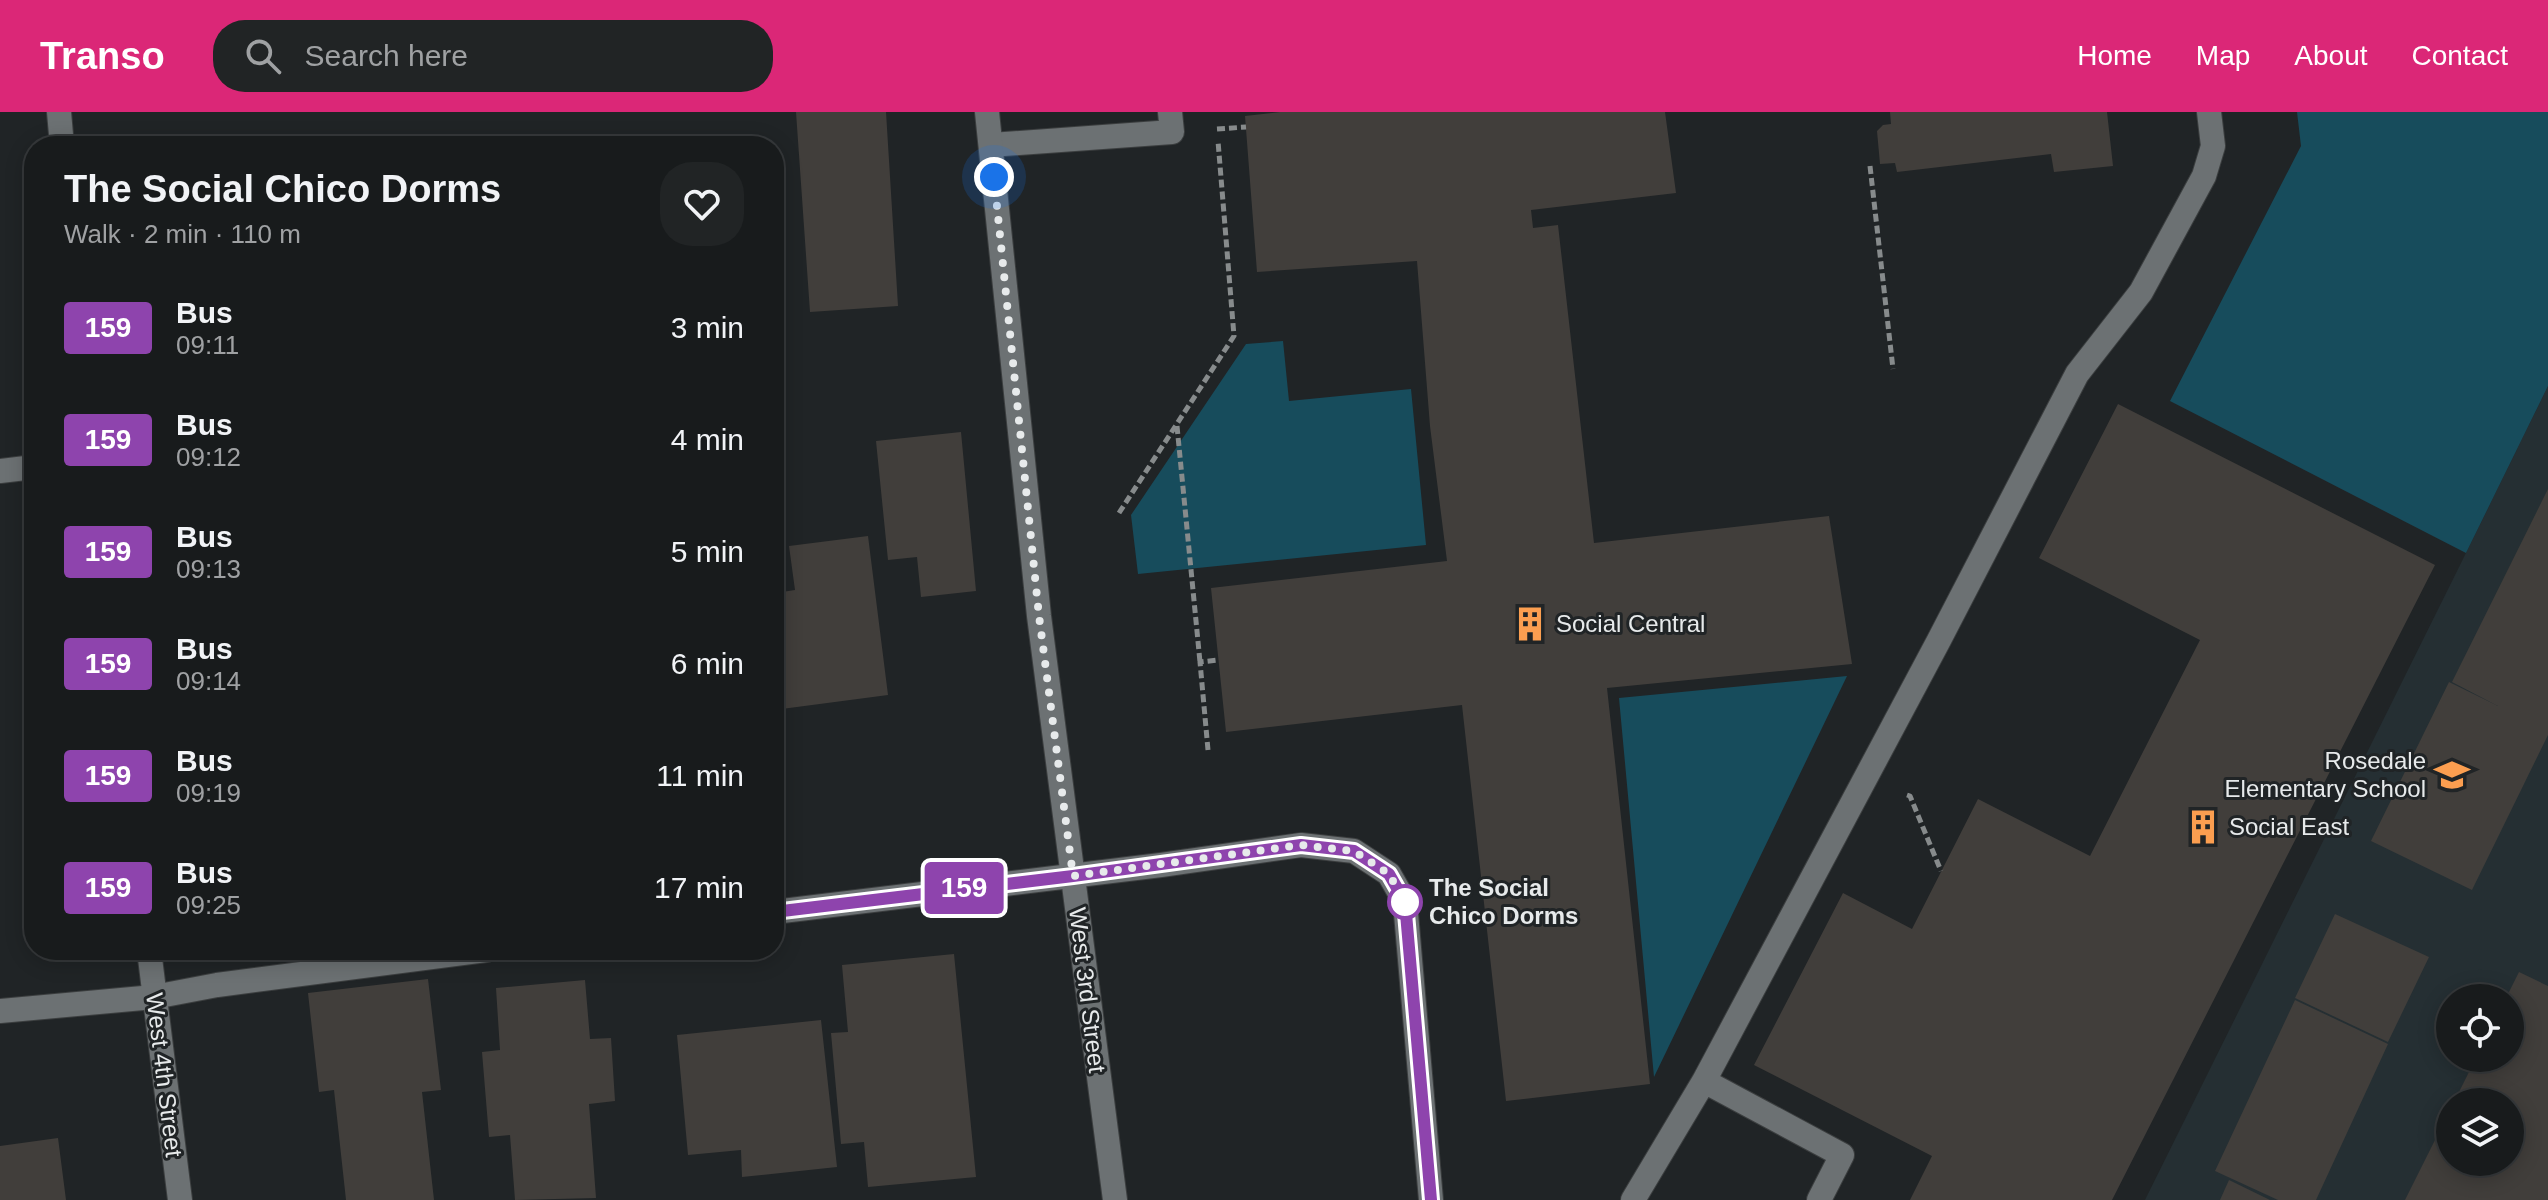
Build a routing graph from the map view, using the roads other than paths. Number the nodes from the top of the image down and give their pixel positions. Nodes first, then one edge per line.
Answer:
1 (59, 112) edge
2 (987, 112) edge
3 (1170, 112) edge
4 (2209, 112) edge
5 (61, 136) edge
6 (991, 145) junction
7 (24, 468) edge
8 (0, 471) edge
9 (1073, 876) junction
10 (784, 911) edge
11 (150, 960) edge
12 (409, 960) edge
13 (154, 997) junction
14 (0, 1011) edge
15 (1704, 1081) junction
16 (180, 1200) edge
17 (1115, 1200) edge
18 (1431, 1200) edge
19 (1633, 1200) edge
20 (1819, 1200) edge

1 - 5 street
2 - 6 street, West 3rd Street
3 - 6 street
4 - 15 street
6 - 9 street, West 3rd Street
7 - 8 street
9 - 10 street
9 - 17 street, West 3rd Street
9 - 18 street
11 - 13 street, West 4th Street
12 - 13 street
13 - 14 street
13 - 16 street, West 4th Street
15 - 19 street
15 - 20 street

